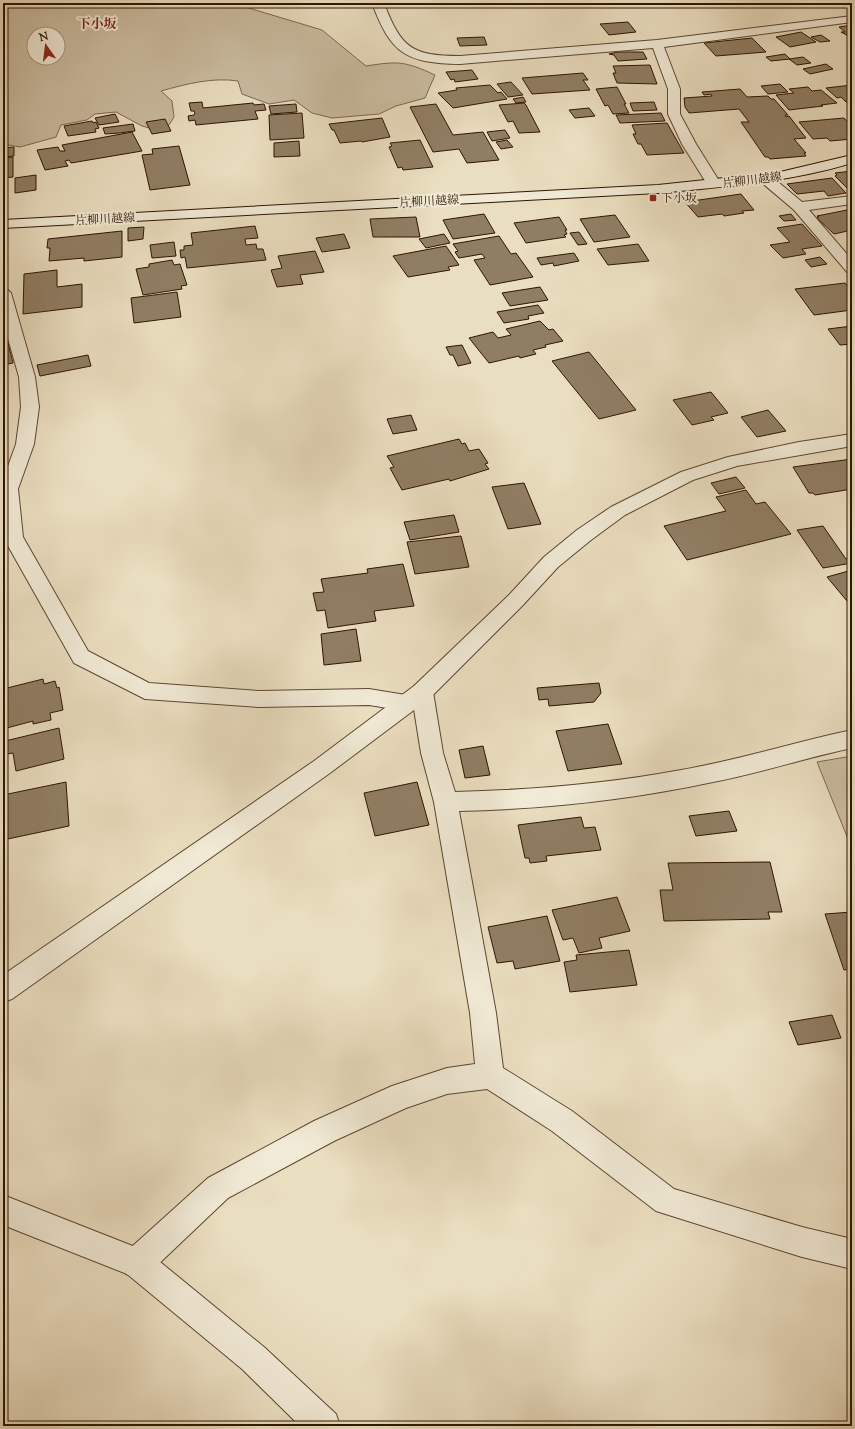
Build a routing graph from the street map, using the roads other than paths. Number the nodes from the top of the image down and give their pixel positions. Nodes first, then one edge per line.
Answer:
1 (378, 3) edge
2 (852, 19) edge
3 (657, 44) junction
4 (852, 159) edge
5 (766, 180) junction
6 (714, 184) junction
7 (852, 200) edge
8 (799, 207) junction
9 (3, 224) edge
10 (852, 269) edge
11 (3, 292) edge
12 (852, 440) edge
13 (8, 538) edge
14 (414, 697) junction
15 (852, 739) edge
16 (446, 802) junction
17 (3, 990) edge
18 (490, 1075) junction
19 (3, 1210) edge
20 (852, 1254) edge
21 (137, 1262) junction
22 (324, 1426) edge

1 - 3 street
2 - 3 street
3 - 6 street
4 - 5 street, 片柳川越線
5 - 6 street, 片柳川越線
5 - 8 street
6 - 9 street, 片柳川越線
7 - 8 street
8 - 10 street
11 - 13 street
12 - 14 street
13 - 14 street
14 - 16 street
14 - 17 street
15 - 16 street
16 - 18 street
18 - 20 street
18 - 21 street
19 - 21 street
21 - 22 street

